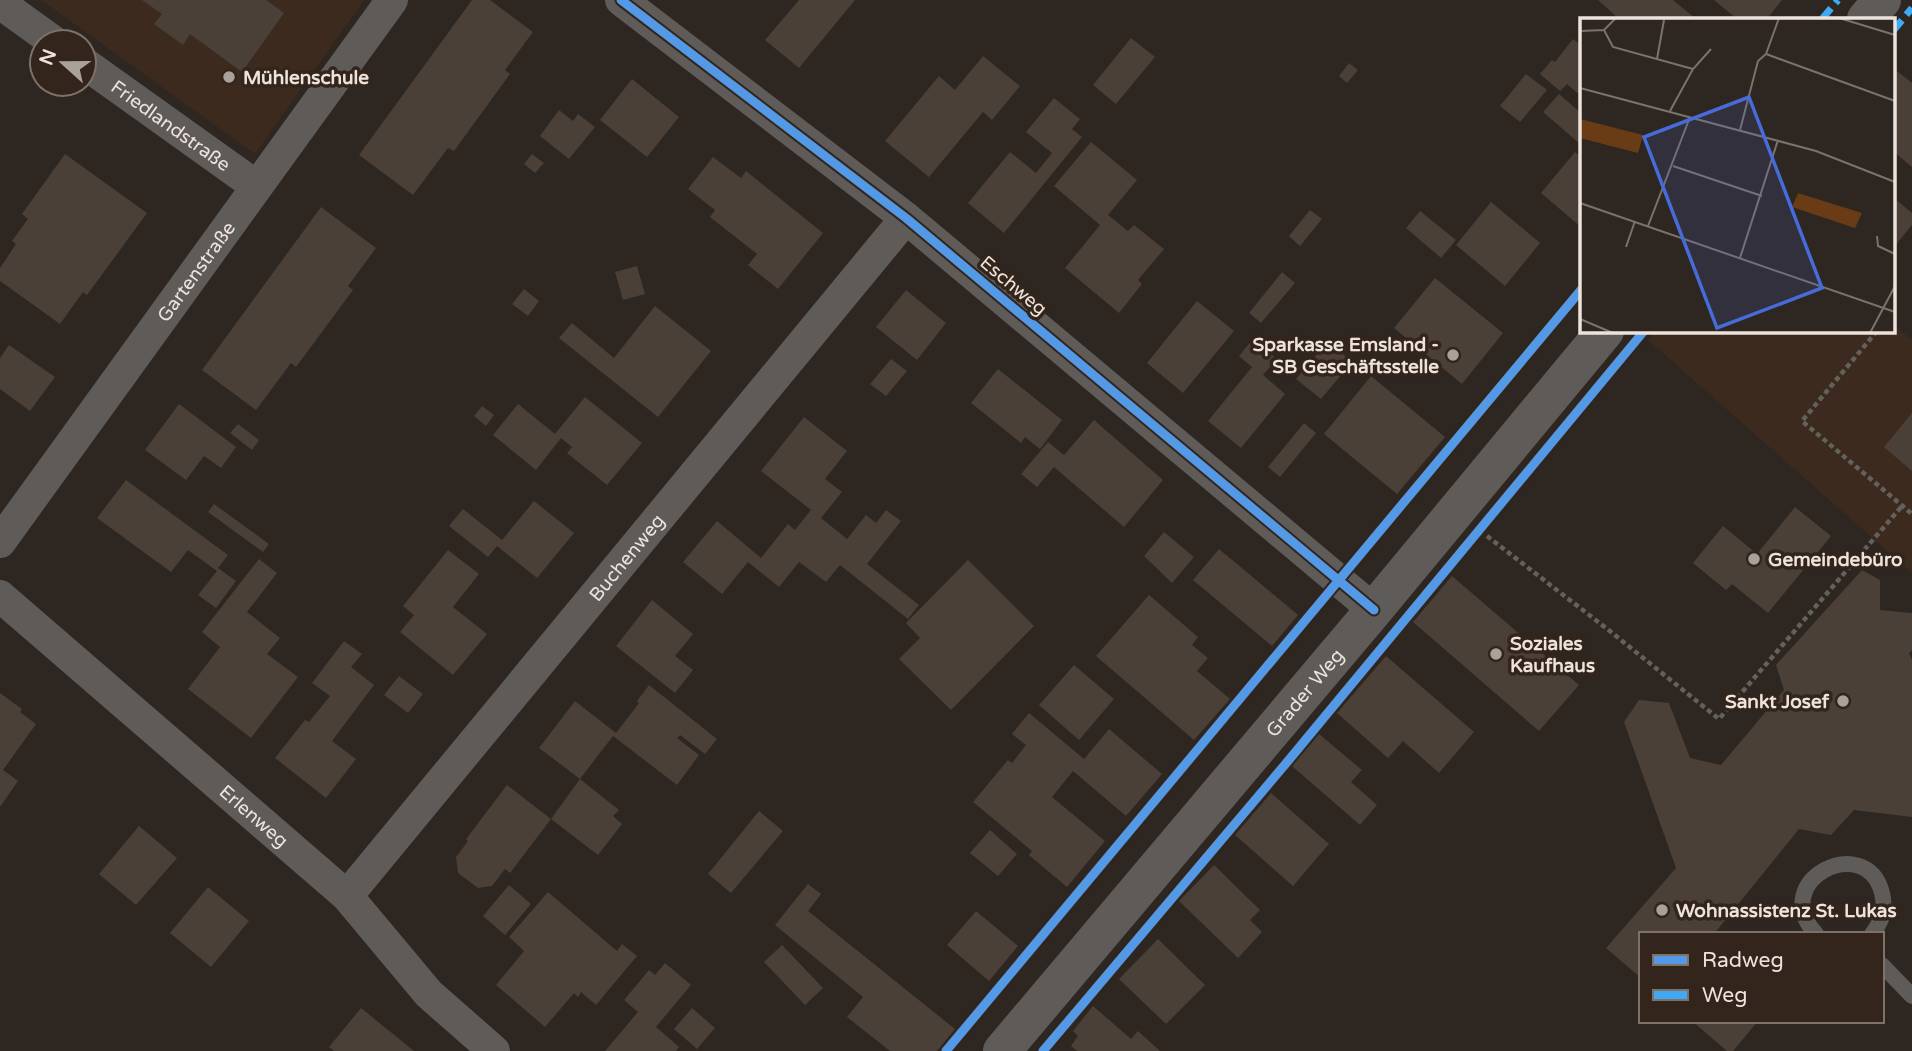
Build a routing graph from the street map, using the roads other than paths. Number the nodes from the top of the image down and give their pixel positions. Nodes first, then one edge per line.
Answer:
1 (392, 0) edge
2 (621, 0) edge
3 (1882, 0) edge
4 (0, 3) edge
5 (1867, 18) edge
6 (35, 28) edge
7 (98, 73) edge
8 (256, 187) junction
9 (905, 218) junction
10 (1604, 332) edge
11 (0, 542) edge
12 (0, 596) edge
13 (1374, 610) junction
14 (348, 896) junction
15 (1814, 932) edge
16 (1874, 932) edge
17 (1884, 967) edge
18 (1912, 996) edge
19 (494, 1051) edge
20 (1002, 1051) edge

1 - 8 street, Gartenstraße
2 - 9 street, Eschweg
3 - 5 street
4 - 6 street
7 - 8 street, Friedlandstraße
8 - 11 street, Gartenstraße
9 - 13 street, Eschweg
9 - 14 street, Buchenweg
10 - 13 street, Grader Weg
12 - 14 street, Erlenweg
13 - 20 street, Grader Weg
14 - 19 street, Erlenweg
15 - 16 lane
17 - 18 lane

